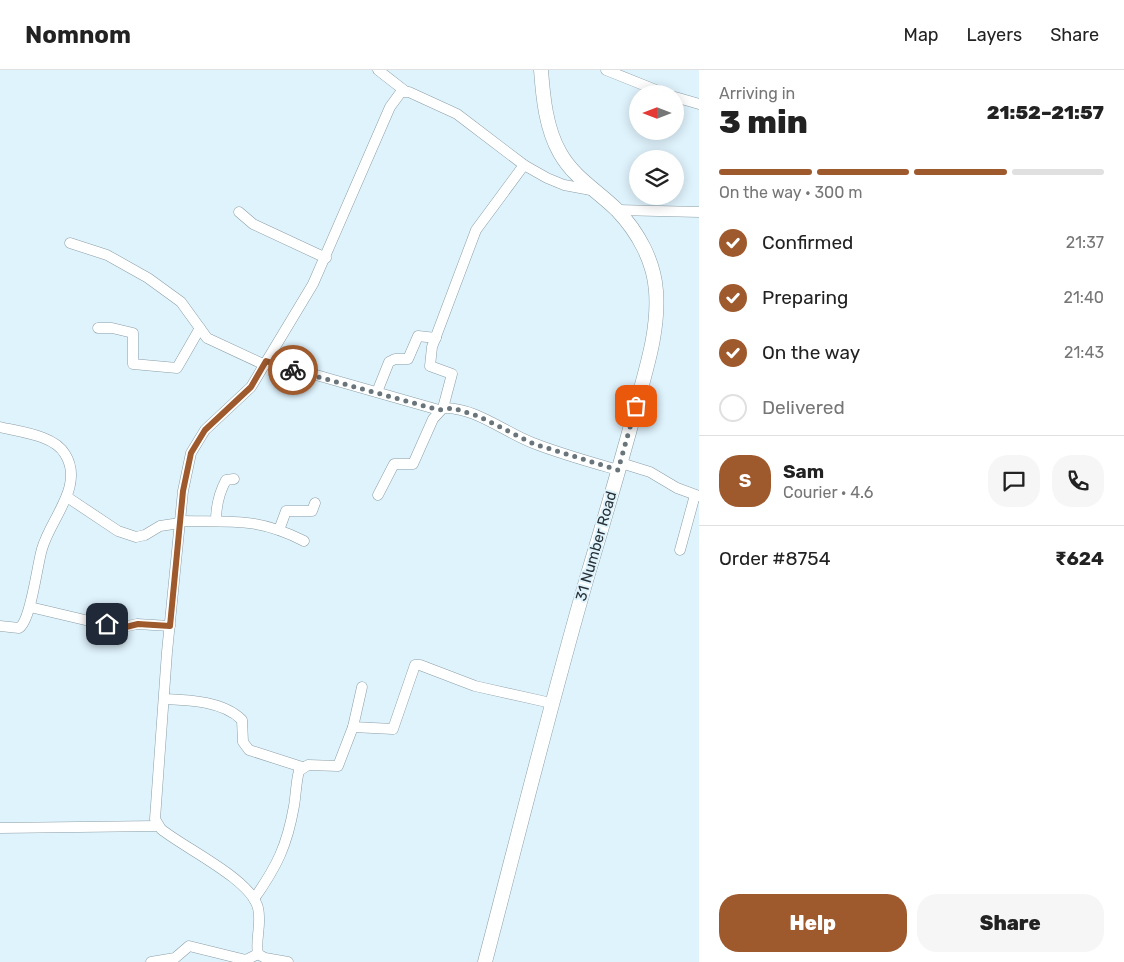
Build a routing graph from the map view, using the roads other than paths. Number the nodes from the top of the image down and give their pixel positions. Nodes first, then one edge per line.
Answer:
1 (378, 70) edge
2 (541, 70) edge
3 (606, 70) edge
4 (644, 85) edge
5 (404, 91) junction
6 (684, 100) edge
7 (699, 104) edge
8 (524, 165) junction
9 (591, 190) junction
10 (617, 210) junction
11 (239, 212) dead end
12 (699, 212) edge
13 (70, 243) dead end
14 (326, 258) junction
15 (98, 328) dead end
16 (200, 328) junction
17 (436, 338) junction
18 (266, 363) junction
19 (377, 392) junction
20 (441, 410) junction
21 (0, 427) edge
22 (620, 467) junction
23 (234, 479) dead end
24 (378, 495) dead end
25 (697, 495) edge
26 (67, 497) junction
27 (315, 503) dead end
28 (216, 521) junction
29 (180, 522) junction
30 (279, 530) junction
31 (304, 541) dead end
32 (680, 550) dead end
33 (30, 607) junction
34 (0, 626) edge
35 (170, 626) junction
36 (362, 687) dead end
37 (164, 699) junction
38 (551, 703) junction
39 (353, 727) junction
40 (302, 768) junction
41 (157, 826) junction
42 (0, 828) edge
43 (254, 899) junction
44 (258, 954) junction
45 (151, 962) edge
46 (288, 962) edge
47 (485, 962) edge

1 - 5 street
2 - 9 main road, 31 Number Road
3 - 4 street
5 - 8 street
5 - 14 street
6 - 7 street
8 - 9 street
8 - 17 street
9 - 10 main road, 31 Number Road
10 - 12 street
10 - 22 main road, 31 Number Road
11 - 14 street
13 - 16 street
14 - 18 street
15 - 16 street
16 - 18 street
17 - 19 street
17 - 20 street
18 - 19 street
18 - 29 street
19 - 20 street
20 - 22 street
20 - 24 street
21 - 26 street
22 - 25 street
22 - 38 main road, 31 Number Road
23 - 28 street
25 - 32 street
26 - 29 street
26 - 33 street
27 - 30 street
28 - 29 street
28 - 30 street
29 - 35 street
30 - 31 street
33 - 34 street
33 - 35 street
35 - 37 street
36 - 39 street
37 - 40 street
37 - 41 street
38 - 39 street
38 - 47 main road, 31 Number Road
39 - 40 street
40 - 43 street
41 - 42 street
41 - 43 street
43 - 44 street
44 - 45 street
44 - 46 street

